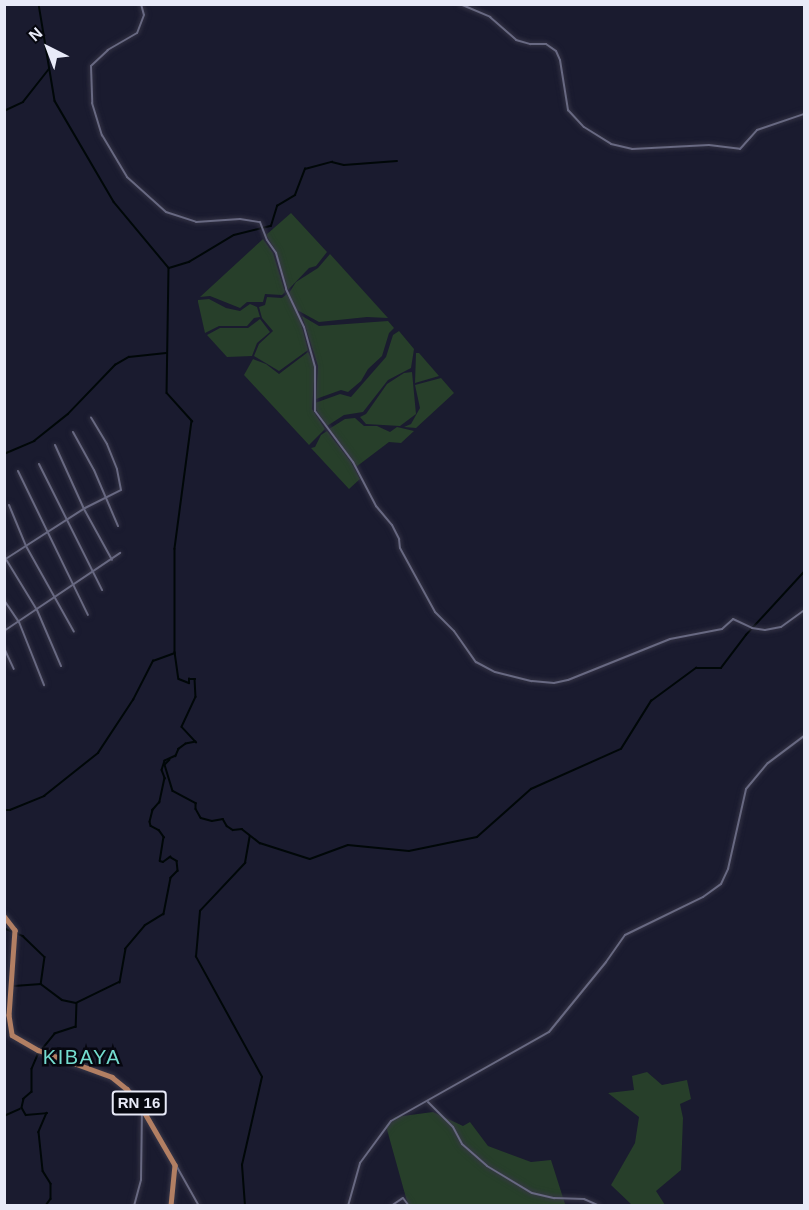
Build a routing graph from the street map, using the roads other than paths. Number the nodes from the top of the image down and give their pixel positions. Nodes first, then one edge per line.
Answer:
1 (141, 4) edge
2 (460, 4) edge
3 (804, 114) edge
4 (91, 417) dead end
5 (73, 432) dead end
6 (55, 445) dead end
7 (39, 464) dead end
8 (18, 471) dead end
9 (105, 498) junction
10 (9, 505) dead end
11 (84, 509) junction
12 (66, 520) junction
13 (118, 526) dead end
14 (46, 533) junction
15 (26, 546) junction
16 (120, 553) dead end
17 (5, 558) edge
18 (112, 560) junction
19 (93, 573) junction
20 (74, 585) junction
21 (102, 590) dead end
22 (56, 597) junction
23 (4, 600) edge
24 (37, 610) junction
25 (804, 610) edge
26 (88, 615) dead end
27 (19, 622) junction
28 (4, 631) edge
29 (74, 632) dead end
30 (4, 648) edge
31 (61, 666) dead end
32 (14, 669) dead end
33 (44, 684) dead end
34 (804, 736) edge
35 (4, 916) edge
36 (428, 1102) junction
37 (142, 1108) junction
38 (175, 1165) junction
39 (134, 1206) edge
40 (171, 1206) edge
41 (199, 1206) edge
42 (348, 1206) edge
43 (391, 1206) edge
44 (409, 1206) edge
45 (600, 1206) edge

1 - 25 street
2 - 3 street
4 - 9 street
5 - 9 street
6 - 11 street
7 - 12 street
8 - 14 street
9 - 11 street
9 - 13 street
10 - 15 street
11 - 12 street
11 - 18 street
12 - 14 street
12 - 19 street
14 - 15 street
14 - 20 street
15 - 17 street
15 - 22 street
16 - 18 street
17 - 24 street
18 - 19 street
19 - 20 street
19 - 21 street
20 - 22 street
20 - 26 street
22 - 24 street
22 - 29 street
23 - 27 street
24 - 27 street
24 - 31 street
27 - 28 street
27 - 33 street
30 - 32 street
34 - 36 street
35 - 37 main road, RN 16
36 - 42 street
36 - 45 street
37 - 38 main road, RN 16
37 - 39 street
38 - 40 main road
38 - 41 street
43 - 44 street

